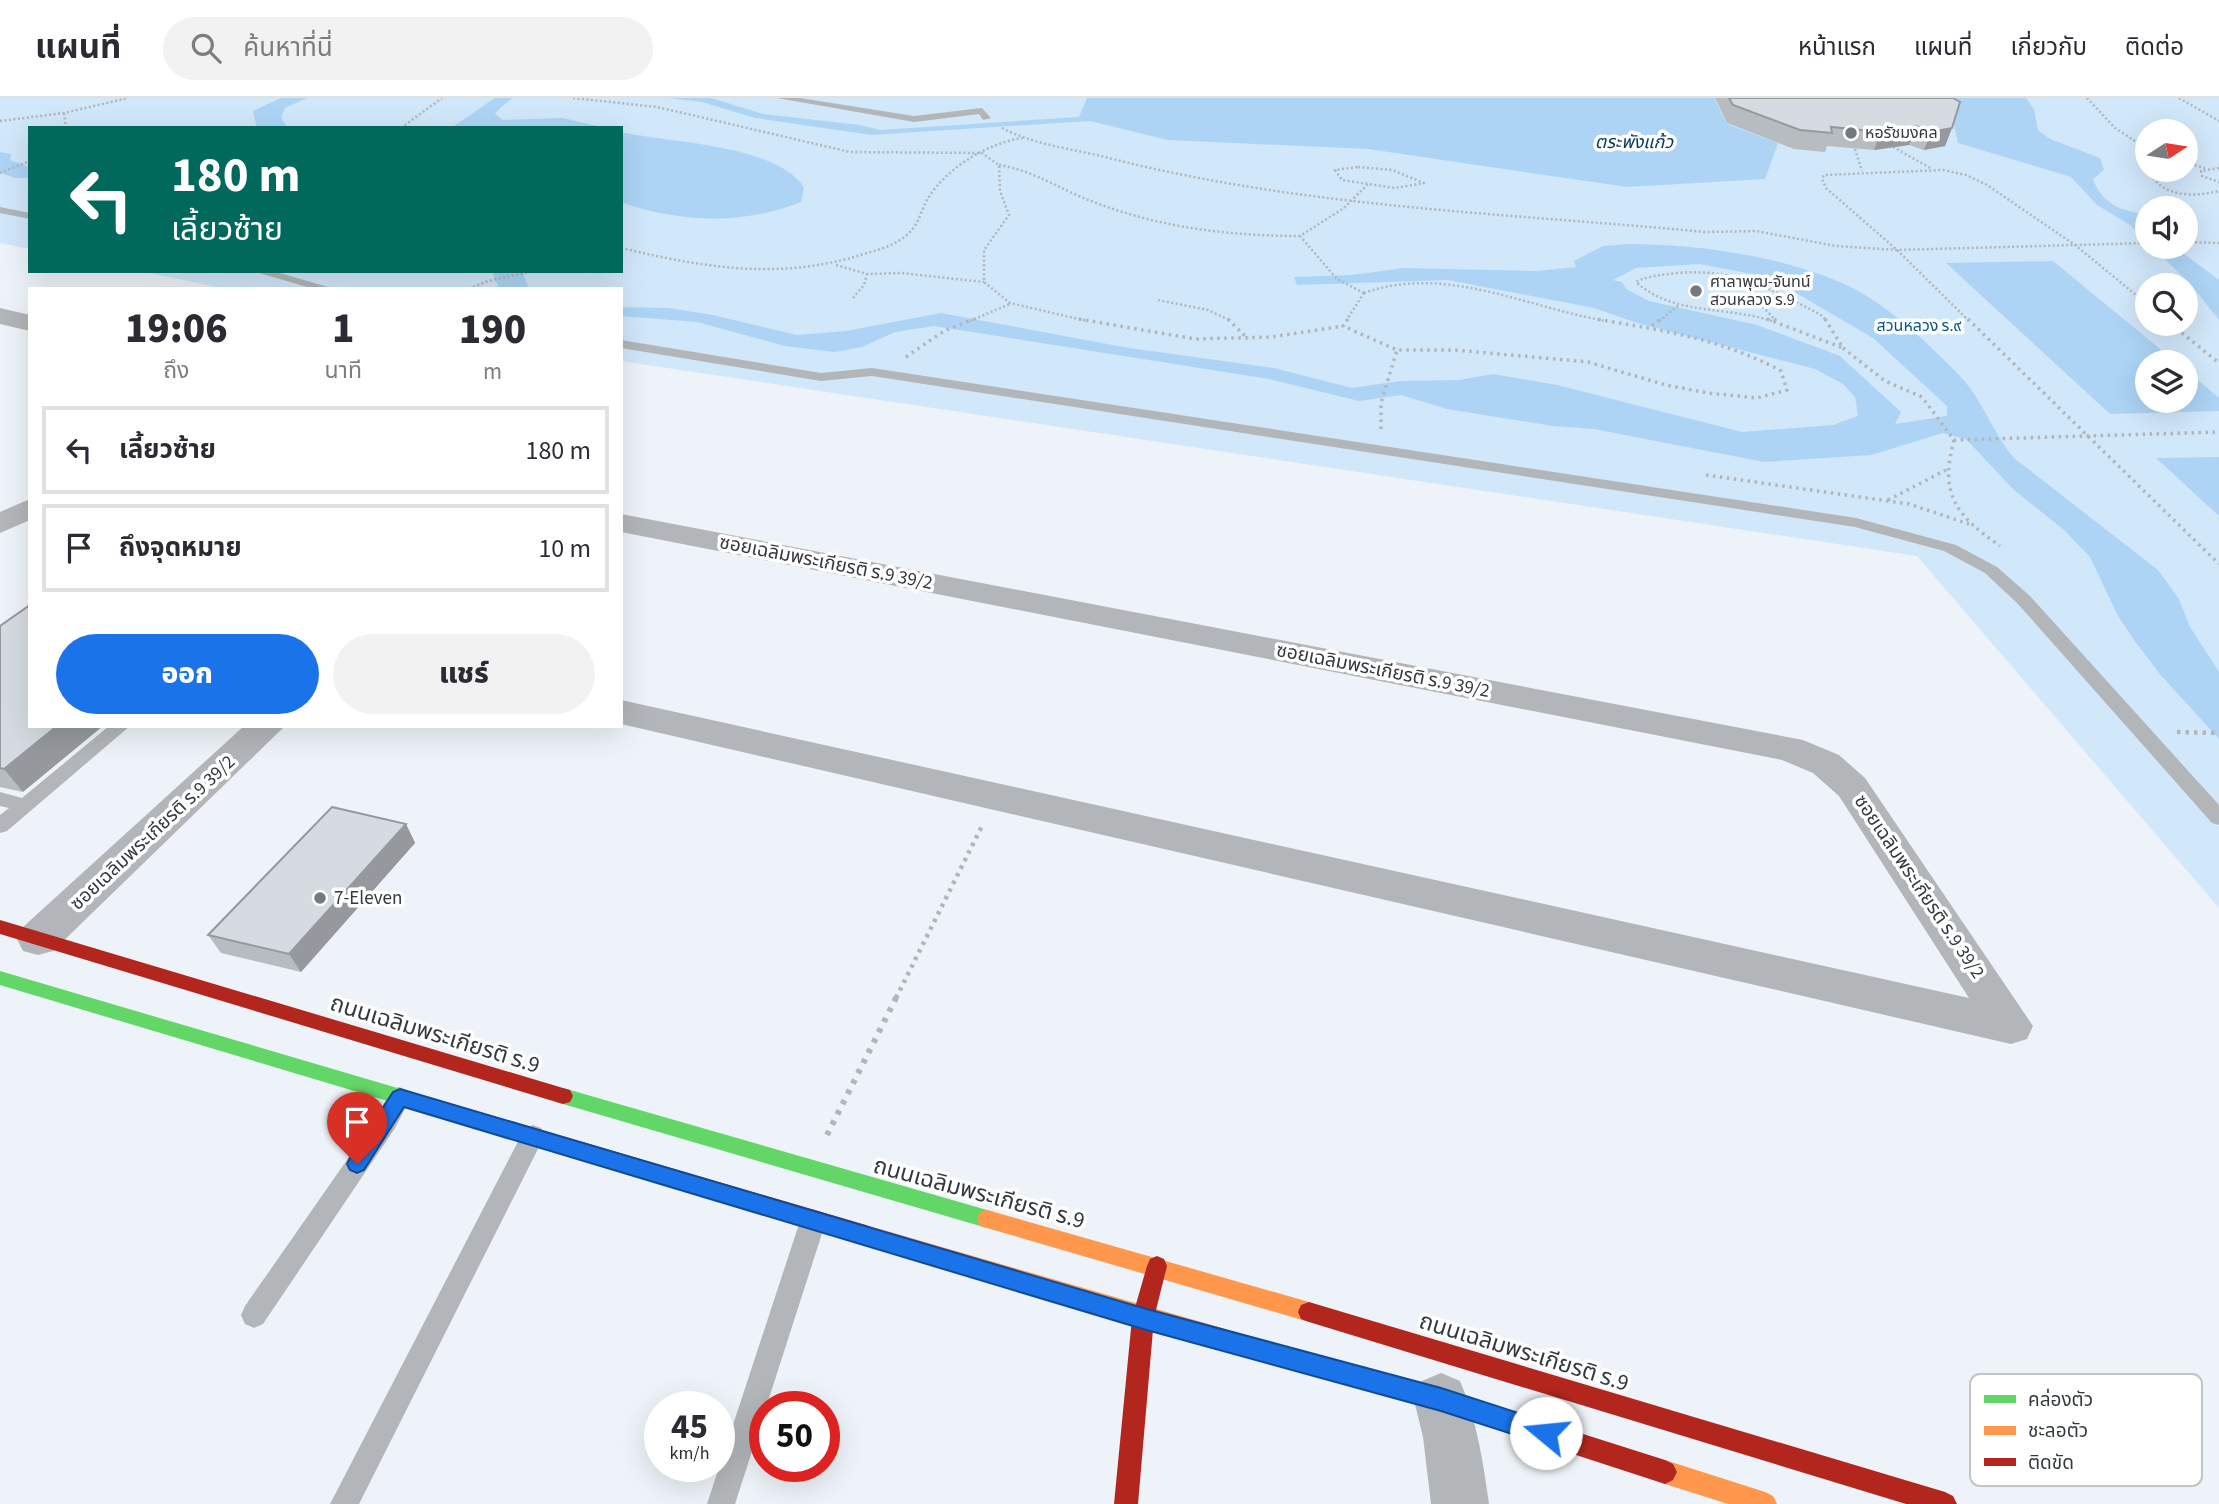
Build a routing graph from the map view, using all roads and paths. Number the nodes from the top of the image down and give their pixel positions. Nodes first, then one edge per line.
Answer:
1 (128, 98) edge
2 (442, 98) edge
3 (573, 98) edge
4 (782, 98) edge
5 (961, 98) edge
6 (984, 98) edge
7 (2087, 98) edge
8 (2179, 98) edge
9 (963, 112) junction
10 (64, 113) junction
11 (0, 121) edge
12 (2219, 121) edge
13 (66, 126) edge
14 (404, 126) edge
15 (1011, 134) dead end
16 (1033, 137) junction
17 (2135, 141) edge
18 (1893, 147) edge
19 (1855, 149) edge
20 (982, 153) junction
21 (28, 162) edge
22 (999, 165) junction
23 (2198, 166) edge
24 (2206, 168) junction
25 (2219, 168) edge
26 (1934, 170) junction
27 (1862, 171) junction
28 (0, 173) edge
29 (2157, 182) edge
30 (2219, 182) edge
31 (1368, 184) junction
32 (2219, 191) edge
33 (1353, 203) junction
34 (0, 209) edge
35 (28, 216) edge
36 (1300, 236) junction
37 (2198, 242) edge
38 (2135, 243) edge
39 (2219, 243) edge
40 (2075, 246) junction
41 (623, 248) edge
42 (1897, 250) junction
43 (835, 264) junction
44 (266, 273) edge
45 (525, 273) edge
46 (867, 274) junction
47 (1732, 274) junction
48 (984, 282) junction
49 (321, 287) edge
50 (474, 287) edge
51 (1364, 293) junction
52 (2135, 294) edge
53 (853, 298) dead end
54 (1158, 300) dead end
55 (1010, 303) junction
56 (1678, 305) junction
57 (0, 316) edge
58 (28, 323) edge
59 (1779, 324) junction
60 (1653, 325) junction
61 (1343, 326) junction
62 (2186, 336) edge
63 (1248, 339) junction
64 (623, 344) edge
65 (1843, 348) junction
66 (1397, 350) junction
67 (2219, 363) edge
68 (887, 375) junction
69 (1381, 429) dead end
70 (2219, 432) edge
71 (2085, 437) junction
72 (1949, 468) dead end
73 (1887, 500) dead end
74 (28, 509) edge
75 (623, 523) edge
76 (0, 524) edge
77 (2219, 564) edge
78 (623, 712) edge
79 (119, 728) edge
80 (265, 728) edge
81 (2169, 731) dead end
82 (2219, 733) edge
83 (997, 796) junction
84 (0, 799) edge
85 (24, 805) junction
86 (2219, 818) edge
87 (0, 826) edge
88 (0, 928) edge
89 (38, 939) junction
90 (0, 978) edge
91 (400, 1097) junction
92 (533, 1135) junction
93 (808, 1169) junction
94 (813, 1221) junction
95 (1157, 1266) junction
96 (254, 1315) dead end
97 (1143, 1318) junction
98 (1441, 1400) junction
99 (1704, 1466) edge
100 (344, 1504) edge
101 (721, 1504) edge
102 (1126, 1504) edge
103 (1460, 1504) edge
104 (1765, 1504) edge
105 (1945, 1504) edge

1 - 10 path
2 - 14 path
3 - 20 path
4 - 9 lane
5 - 9 lane
6 - 9 lane
7 - 17 path
8 - 12 path
10 - 11 path
10 - 13 path
15 - 16 path
16 - 20 path
16 - 33 path
18 - 26 path
19 - 27 path
20 - 22 path
20 - 43 path
21 - 28 path
22 - 36 path
22 - 48 path
23 - 24 path
24 - 25 path
24 - 30 path
26 - 27 path
26 - 40 path
27 - 42 path
29 - 32 path
31 - 31 path
31 - 33 path
33 - 36 path
33 - 42 path
34 - 35 lane
36 - 51 path
37 - 39 path
38 - 40 path
40 - 42 path
40 - 52 path
41 - 43 path
42 - 71 path
43 - 46 path
44 - 49 lane
45 - 50 path
46 - 48 path
46 - 53 path
47 - 56 path
47 - 59 path
47 - 65 path
48 - 55 path
51 - 60 path
51 - 61 path
54 - 63 path
55 - 63 path
55 - 68 path
56 - 59 path
56 - 60 path
57 - 58 street
59 - 65 path
60 - 66 path
61 - 63 path
61 - 66 path
62 - 67 path
64 - 68 lane
65 - 71 path
66 - 69 path
68 - 86 lane
70 - 71 path
71 - 77 path
72 - 73 path
74 - 76 street
75 - 83 street, ซอยเฉลิมพระเกียรติ ร.9 39/2
78 - 83 street
79 - 85 lane
80 - 89 street, ซอยเฉลิมพระเกียรติ ร.9 39/2
81 - 82 path
83 - 93 path
84 - 85 lane
85 - 87 lane
88 - 89 main road, ถนนเฉลิมพระเกียรติ ร.9
89 - 93 main road, ถนนเฉลิมพระเกียรติ ร.9
90 - 91 main road, ถนนเฉลิมพระเกียรติ ร.9
91 - 92 main road, ถนนเฉลิมพระเกียรติ ร.9
91 - 96 lane
92 - 94 main road, ถนนเฉลิมพระเกียรติ ร.9
92 - 100 lane
93 - 95 main road, ถนนเฉลิมพระเกียรติ ร.9
94 - 97 main road, ถนนเฉลิมพระเกียรติ ร.9
94 - 101 lane
95 - 97 main road
95 - 99 main road, ถนนเฉลิมพระเกียรติ ร.9
97 - 98 main road, ถนนเฉลิมพระเกียรติ ร.9
97 - 102 main road
98 - 99 main road, ถนนเฉลิมพระเกียรติ ร.9
98 - 103 street
99 - 104 main road, ถนนเฉลิมพระเกียรติ ร.9
99 - 105 main road, ถนนเฉลิมพระเกียรติ ร.9

